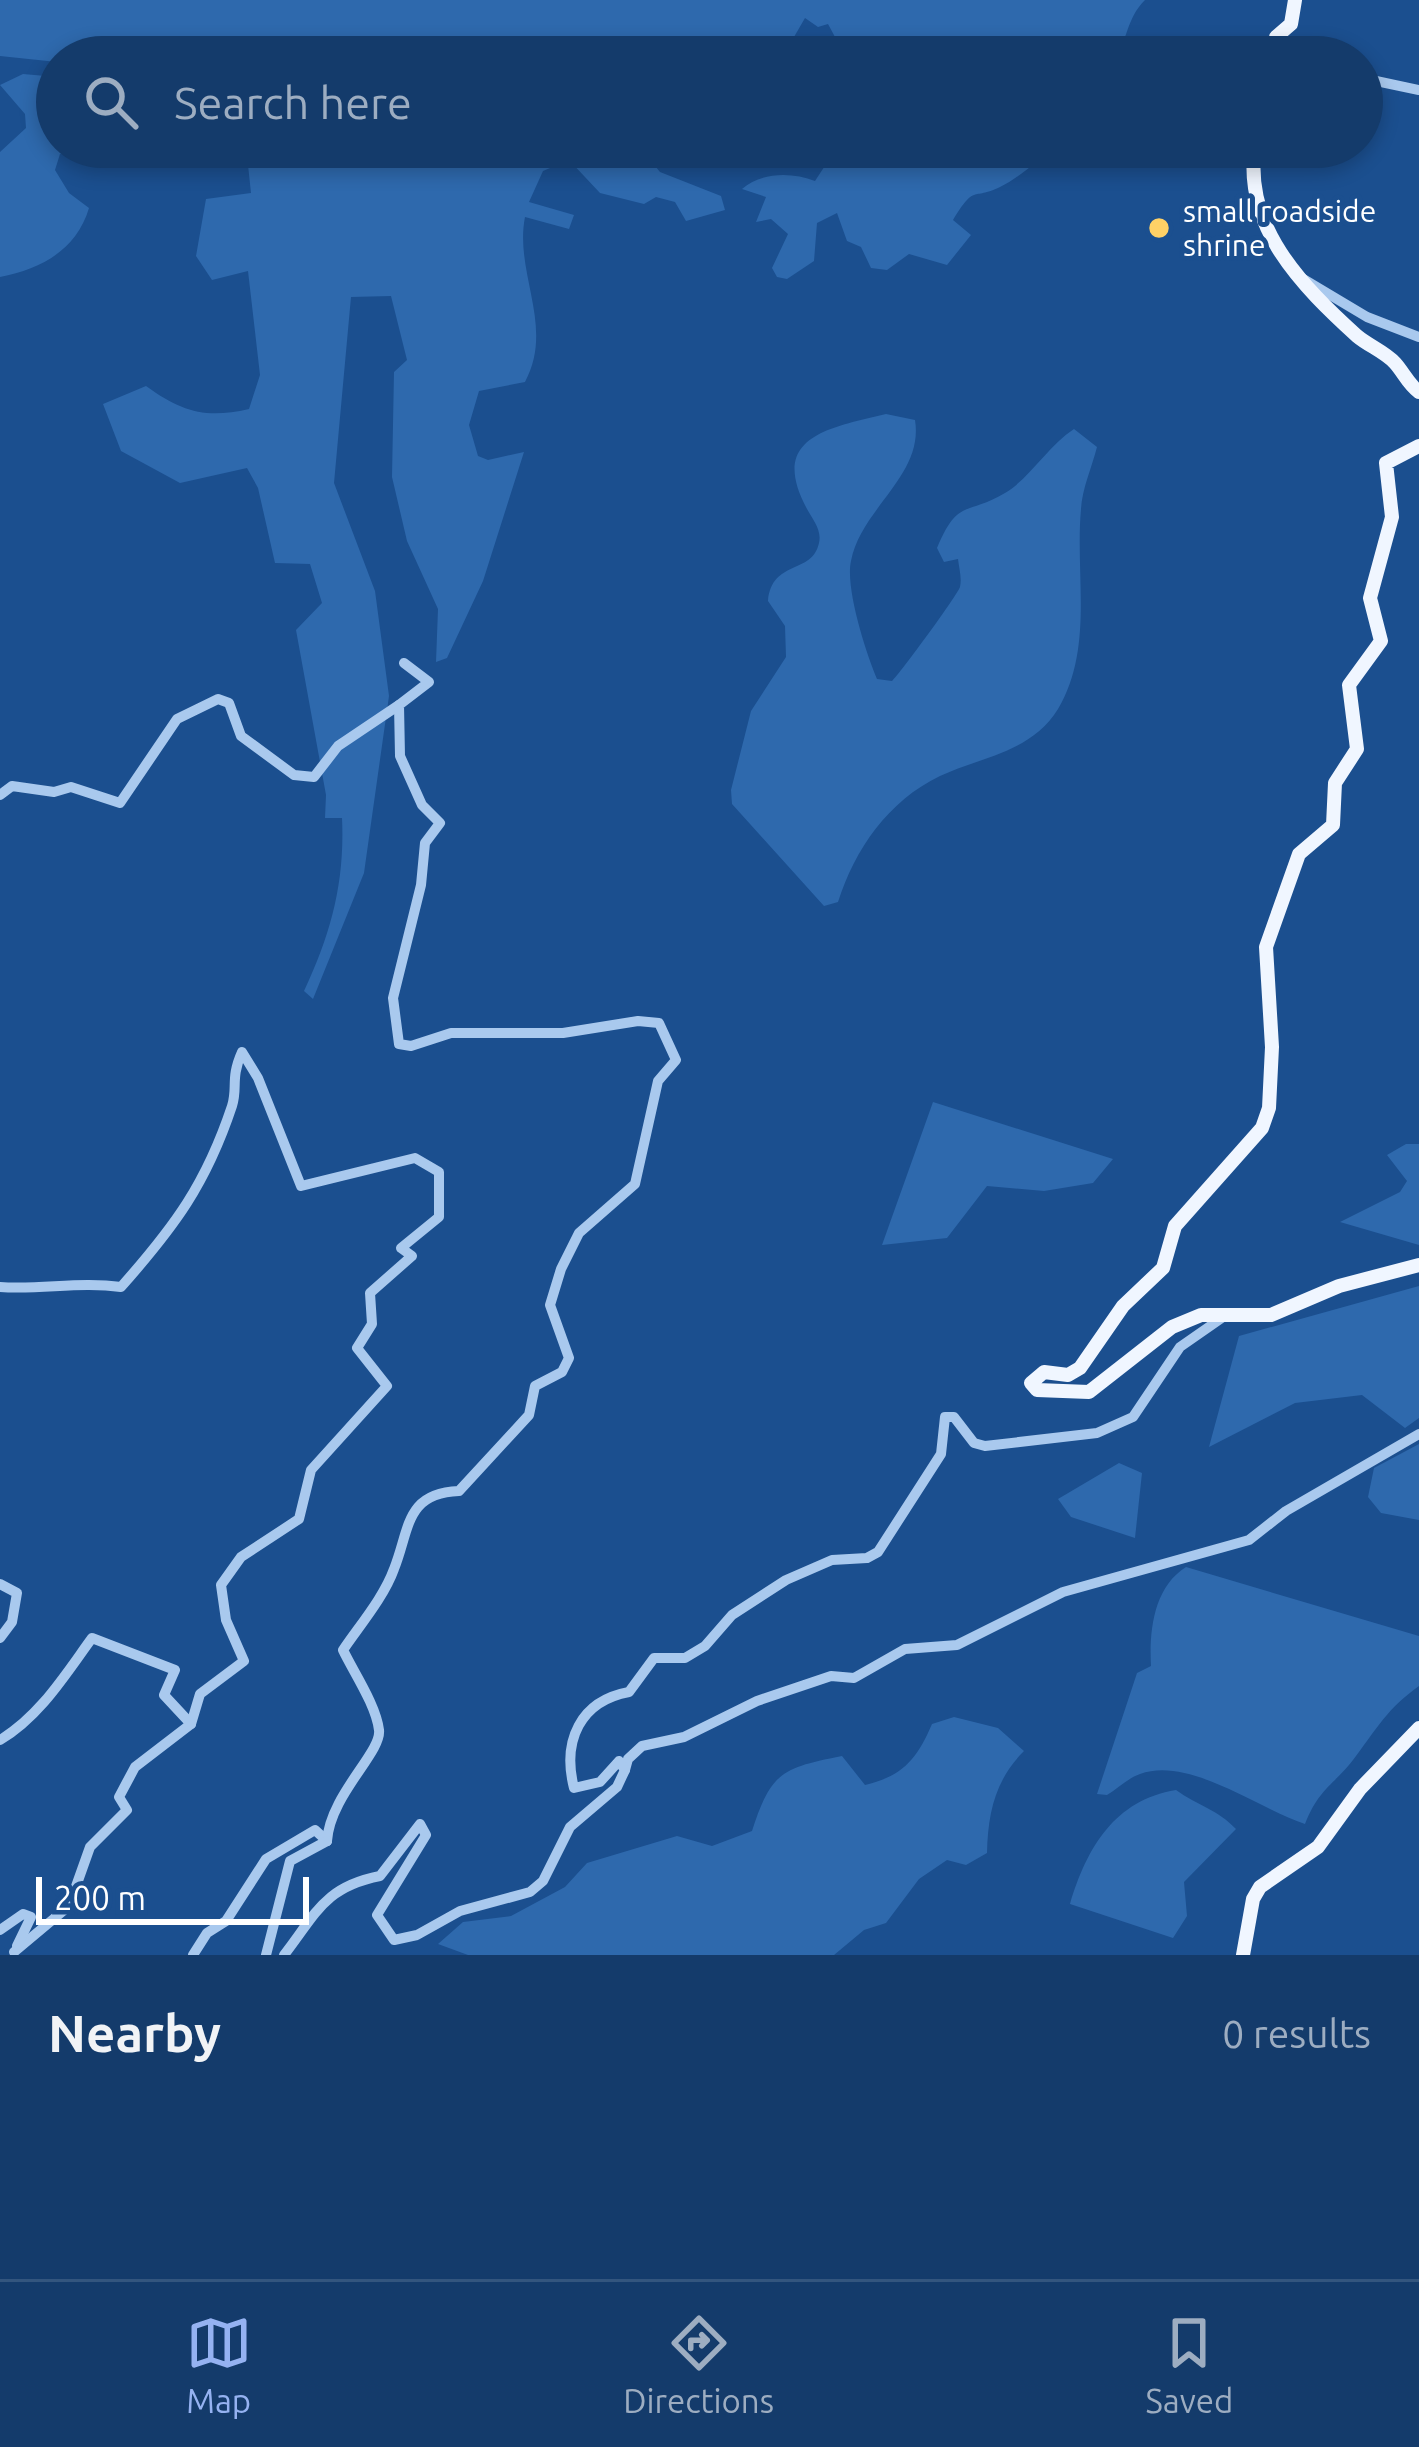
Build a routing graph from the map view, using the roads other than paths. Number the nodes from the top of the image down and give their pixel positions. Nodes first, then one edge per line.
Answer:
1 (1295, 0) edge
2 (1277, 36) edge
3 (1383, 82) edge
4 (1419, 90) edge
5 (1254, 168) edge
6 (1300, 278) junction
7 (1419, 338) edge
8 (1419, 392) edge
9 (1419, 446) edge
10 (404, 663) dead end
11 (399, 705) junction
12 (0, 795) edge
13 (1419, 1265) edge
14 (0, 1287) edge
15 (1229, 1312) junction
16 (1419, 1434) edge
17 (0, 1584) edge
18 (0, 1638) edge
19 (191, 1724) junction
20 (1419, 1728) edge
21 (0, 1740) edge
22 (625, 1770) junction
23 (327, 1841) junction
24 (0, 1930) edge
25 (13, 1953) edge
26 (193, 1955) edge
27 (266, 1955) edge
28 (284, 1955) edge
29 (1243, 1955) edge

1 - 2 main road
3 - 4 street
5 - 6 main road
6 - 7 street
6 - 8 main road
9 - 15 main road
10 - 11 street
11 - 12 street
11 - 23 street
13 - 15 main road
14 - 19 street
15 - 22 street
16 - 22 street
17 - 18 street
19 - 21 street
19 - 25 street
20 - 29 main road
22 - 28 street
23 - 26 street
23 - 27 street
24 - 25 street

